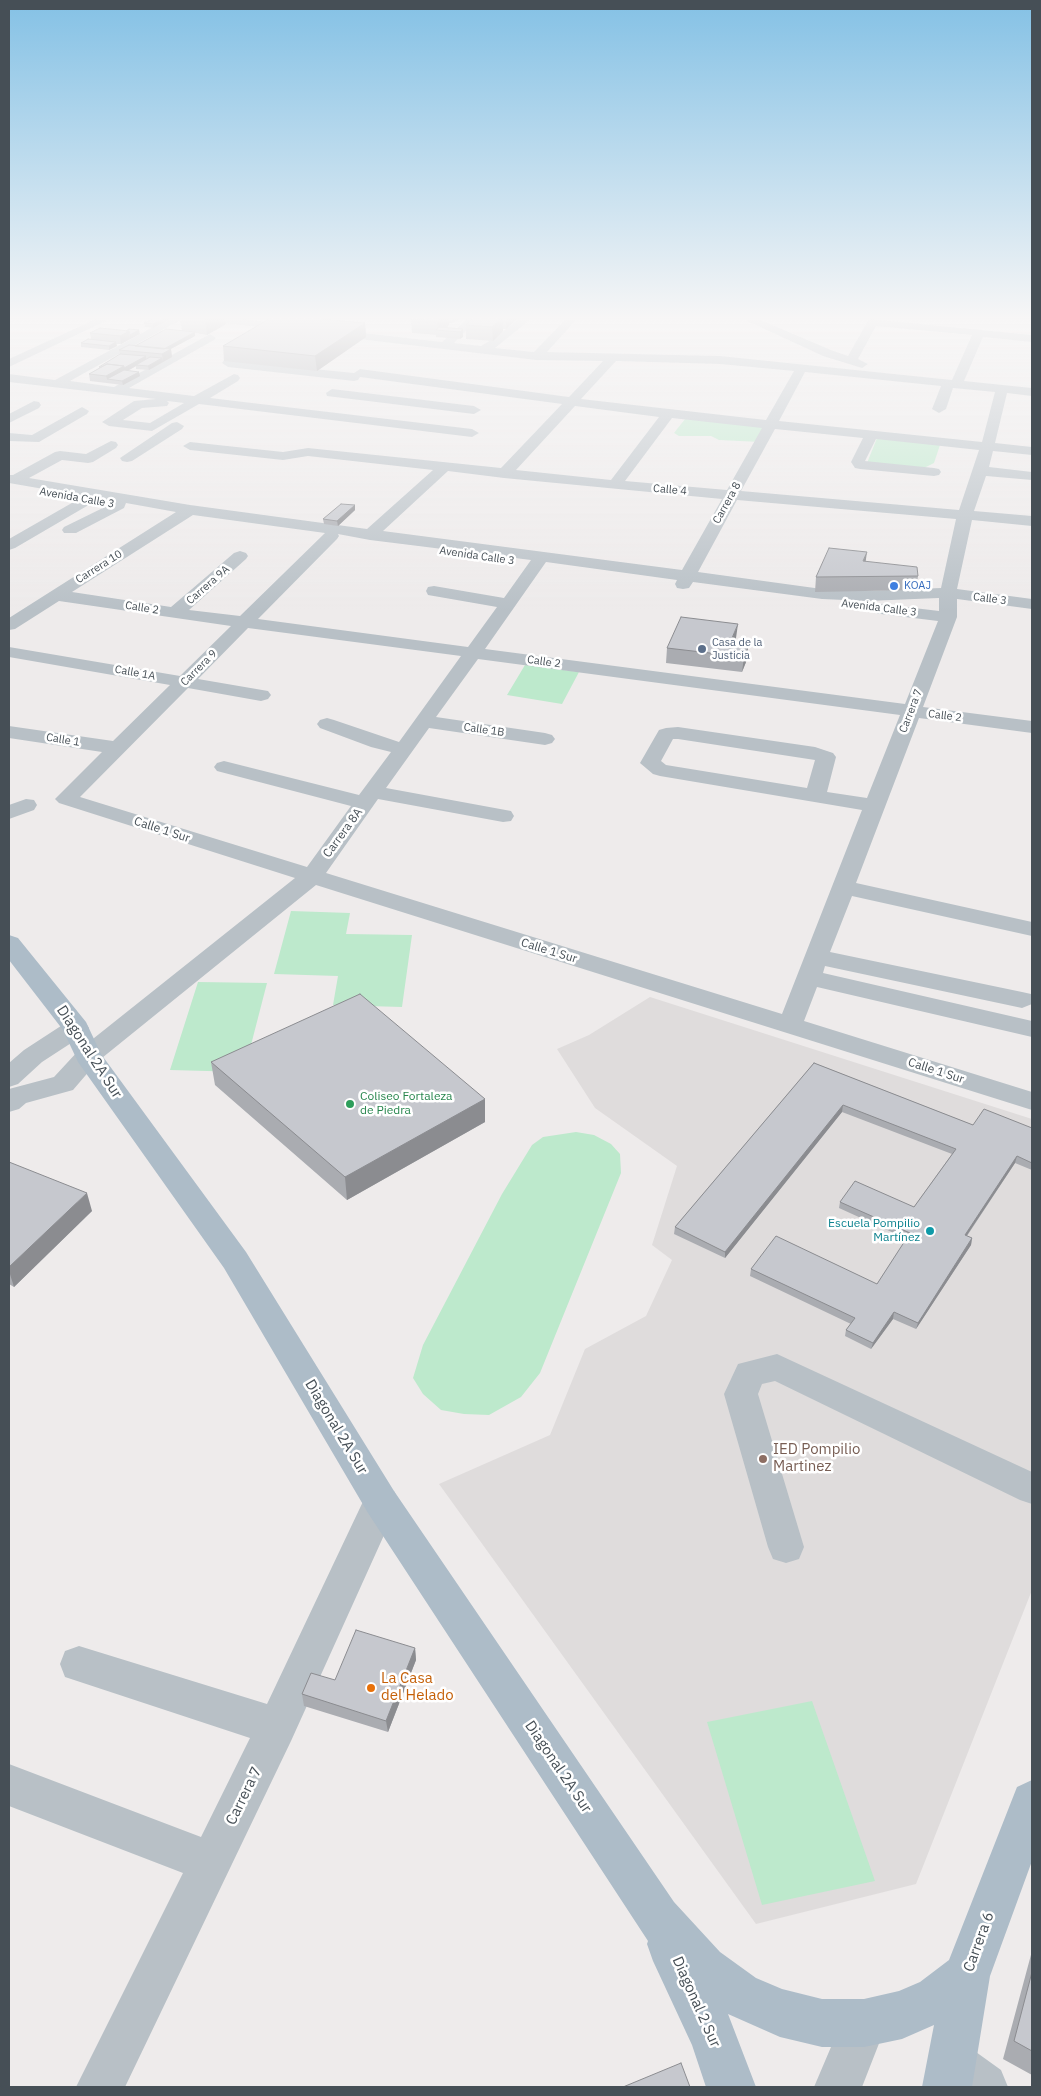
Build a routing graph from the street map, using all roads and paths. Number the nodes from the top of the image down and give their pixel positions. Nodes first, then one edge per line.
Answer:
1 (72, 417) edge
2 (117, 417) edge
3 (170, 417) edge
4 (191, 417) edge
5 (333, 417) edge
6 (557, 417) edge
7 (666, 417) edge
8 (697, 417) edge
9 (774, 417) edge
10 (995, 417) edge
11 (343, 418) junction
12 (770, 424) junction
13 (472, 433) dead end
14 (870, 435) junction
15 (9, 437) edge
16 (111, 446) dead end
17 (190, 446) dead end
18 (987, 447) junction
19 (1032, 451) edge
20 (308, 452) junction
21 (127, 458) dead end
22 (444, 468) junction
23 (981, 471) junction
24 (934, 472) dead end
25 (504, 474) junction
26 (1032, 476) edge
27 (11, 482) edge
28 (615, 485) junction
29 (731, 496) junction
30 (86, 500) junction
31 (119, 505) junction
32 (186, 512) junction
33 (965, 515) junction
34 (1032, 521) edge
35 (70, 530) dead end
36 (370, 534) junction
37 (332, 536) junction
38 (9, 545) edge
39 (240, 556) dead end
40 (540, 560) junction
41 (685, 580) junction
42 (434, 591) dead end
43 (948, 593) junction
44 (56, 595) junction
45 (913, 595) junction
46 (508, 604) junction
47 (1032, 604) edge
48 (175, 613) junction
49 (918, 613) junction
50 (948, 617) junction
51 (244, 622) junction
52 (9, 626) edge
53 (9, 652) edge
54 (473, 652) junction
55 (184, 682) junction
56 (261, 695) dead end
57 (911, 712) junction
58 (424, 721) junction
59 (328, 724) dead end
60 (1032, 727) edge
61 (9, 732) edge
62 (545, 739) dead end
63 (117, 748) junction
64 (404, 749) junction
65 (224, 767) dead end
66 (816, 795) junction
67 (369, 797) junction
68 (66, 799) joint
69 (874, 806) junction
70 (503, 816) dead end
71 (311, 878) junction
72 (843, 887) junction
73 (1032, 929) edge
74 (9, 944) edge
75 (813, 967) junction
76 (1022, 1000) dead end
77 (790, 1025) junction
78 (1032, 1029) edge
79 (82, 1042) junction
80 (9, 1078) edge
81 (1032, 1102) edge
82 (9, 1103) edge
83 (1032, 1489) edge
84 (381, 1502) junction
85 (786, 1547) dead end
86 (79, 1664) dead end
87 (277, 1727) junction
88 (9, 1785) edge
89 (1032, 1802) edge
90 (211, 1862) junction
91 (658, 1918) junction
92 (966, 1976) junction
93 (864, 2023) junction
94 (961, 2080) edge
95 (100, 2087) edge
96 (731, 2087) edge
97 (838, 2087) edge

1 - 15 street
2 - 3 street
4 - 21 street
5 - 11 street
6 - 25 street
7 - 28 street
8 - 12 street
9 - 12 street, Carrera 8
10 - 18 street, Carrera 7
11 - 13 street
11 - 20 street
12 - 14 street
12 - 29 street, Carrera 8
14 - 18 street
14 - 24 street
16 - 27 street
17 - 20 street, Calle 4
18 - 19 street
18 - 23 street, Carrera 7
20 - 22 street, Calle 4
22 - 25 street, Calle 4
22 - 36 street
23 - 26 street
23 - 33 street, Carrera 7
25 - 28 street, Calle 4
27 - 30 street, Avenida Calle 3
27 - 32 street, Avenida Calle 3
28 - 29 street, Calle 4
29 - 33 street, Calle 4
29 - 41 street, Carrera 8
30 - 31 street, Avenida Calle 3
30 - 38 street
31 - 32 street, Avenida Calle 3
31 - 35 street
32 - 36 street, Avenida Calle 3
32 - 37 street, Avenida Calle 3
32 - 44 street, Carrera 10
33 - 34 street, Calle 4
33 - 43 street, Carrera 7
36 - 40 street, Avenida Calle 3
37 - 40 street, Avenida Calle 3
37 - 51 street, Carrera 9
39 - 48 street, Carrera 9A
40 - 41 street, Avenida Calle 3
40 - 46 street, Carrera 8A
41 - 45 street, Avenida Calle 3
41 - 49 street, Avenida Calle 3
42 - 46 street
43 - 45 street, Avenida Calle 3
43 - 47 street, Calle 3
43 - 50 street, Carrera 7
44 - 48 street, Calle 2
44 - 52 street, Carrera 10
45 - 49 street
46 - 54 street, Carrera 8A
48 - 51 street, Calle 2
49 - 50 street, Avenida Calle 3
50 - 57 street, Carrera 7
51 - 54 street, Calle 2
51 - 55 street, Carrera 9
53 - 55 street, Calle 1A
54 - 57 street, Calle 2
54 - 58 street, Carrera 8A
55 - 56 street, Calle 1A
55 - 63 street, Carrera 9
57 - 60 street, Calle 2
57 - 69 street, Carrera 7
58 - 62 street, Calle 1B
58 - 64 street, Carrera 8A
59 - 64 street
61 - 63 street, Calle 1
63 - 68 street, Carrera 9
64 - 67 street, Carrera 8A
65 - 67 street
66 - 66 street
66 - 69 street
67 - 70 street
67 - 71 street, Carrera 8A
68 - 71 street, Calle 1 Sur
69 - 72 street, Carrera 7
71 - 77 street, Calle 1 Sur
71 - 79 street, Carrera 8A
72 - 73 street
72 - 75 street, Carrera 7
74 - 79 main road, Diagonal 2A Sur
75 - 76 street
75 - 77 street, Carrera 7
75 - 78 street
77 - 81 street, Calle 1 Sur
79 - 80 street
79 - 82 street
79 - 84 main road, Diagonal 2A Sur
83 - 85 street
84 - 87 street, Carrera 7
84 - 91 main road, Diagonal 2A Sur
86 - 87 street
87 - 90 street, Carrera 7
88 - 90 street
89 - 92 main road, Carrera 6
90 - 95 street, Carrera 7
91 - 93 main road
91 - 96 main road, Diagonal 2 Sur
92 - 93 main road
92 - 94 main road, Carrera 6
93 - 97 street

